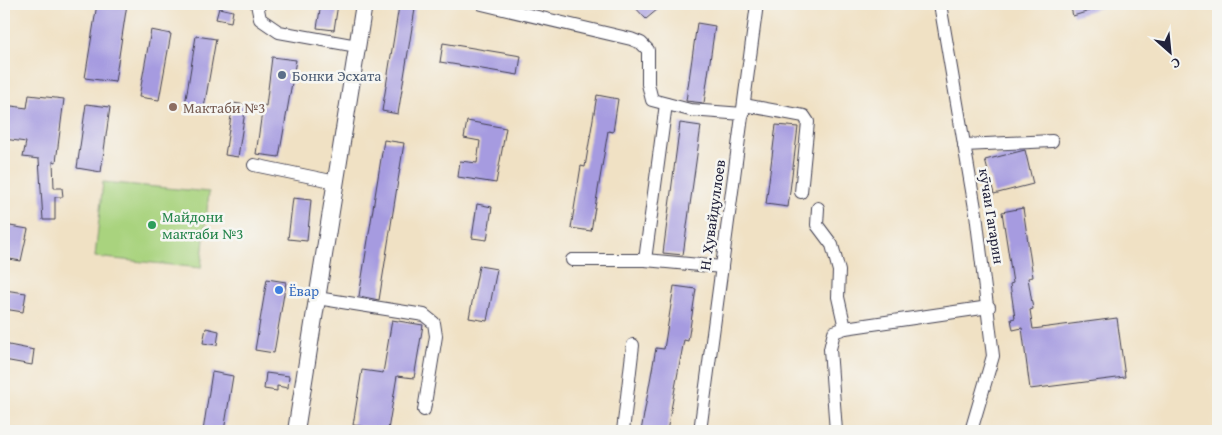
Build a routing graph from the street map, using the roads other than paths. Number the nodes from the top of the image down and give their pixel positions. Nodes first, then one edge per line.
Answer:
1 (257, 4) edge
2 (364, 4) edge
3 (482, 4) edge
4 (757, 4) edge
5 (940, 4) edge
6 (357, 46) junction
7 (666, 104) junction
8 (743, 109) junction
9 (1052, 141) dead end
10 (964, 145) junction
11 (254, 165) dead end
12 (336, 182) junction
13 (801, 192) dead end
14 (818, 208) dead end
15 (572, 260) dead end
16 (645, 260) junction
17 (722, 267) junction
18 (317, 298) junction
19 (989, 307) junction
20 (845, 328) junction
21 (633, 345) dead end
22 (424, 410) dead end
23 (296, 431) edge
24 (623, 431) edge
25 (700, 431) edge
26 (836, 431) edge
27 (971, 431) edge

1 - 6 street
2 - 6 main road
3 - 7 street
4 - 8 street, Н. Ҳувайдуллоев
5 - 10 street, кӯчаи Гагарин
6 - 12 main road
7 - 8 street
7 - 16 street
8 - 13 street
8 - 17 street, Н. Ҳувайдуллоев
9 - 10 street
10 - 19 street, кӯчаи Гагарин
11 - 12 street
12 - 18 main road
14 - 20 street
15 - 16 street
16 - 17 street
17 - 25 street, Н. Ҳувайдуллоев
18 - 22 street
18 - 23 main road
19 - 20 street
19 - 27 street, кӯчаи Гагарин
20 - 26 street
21 - 24 street

